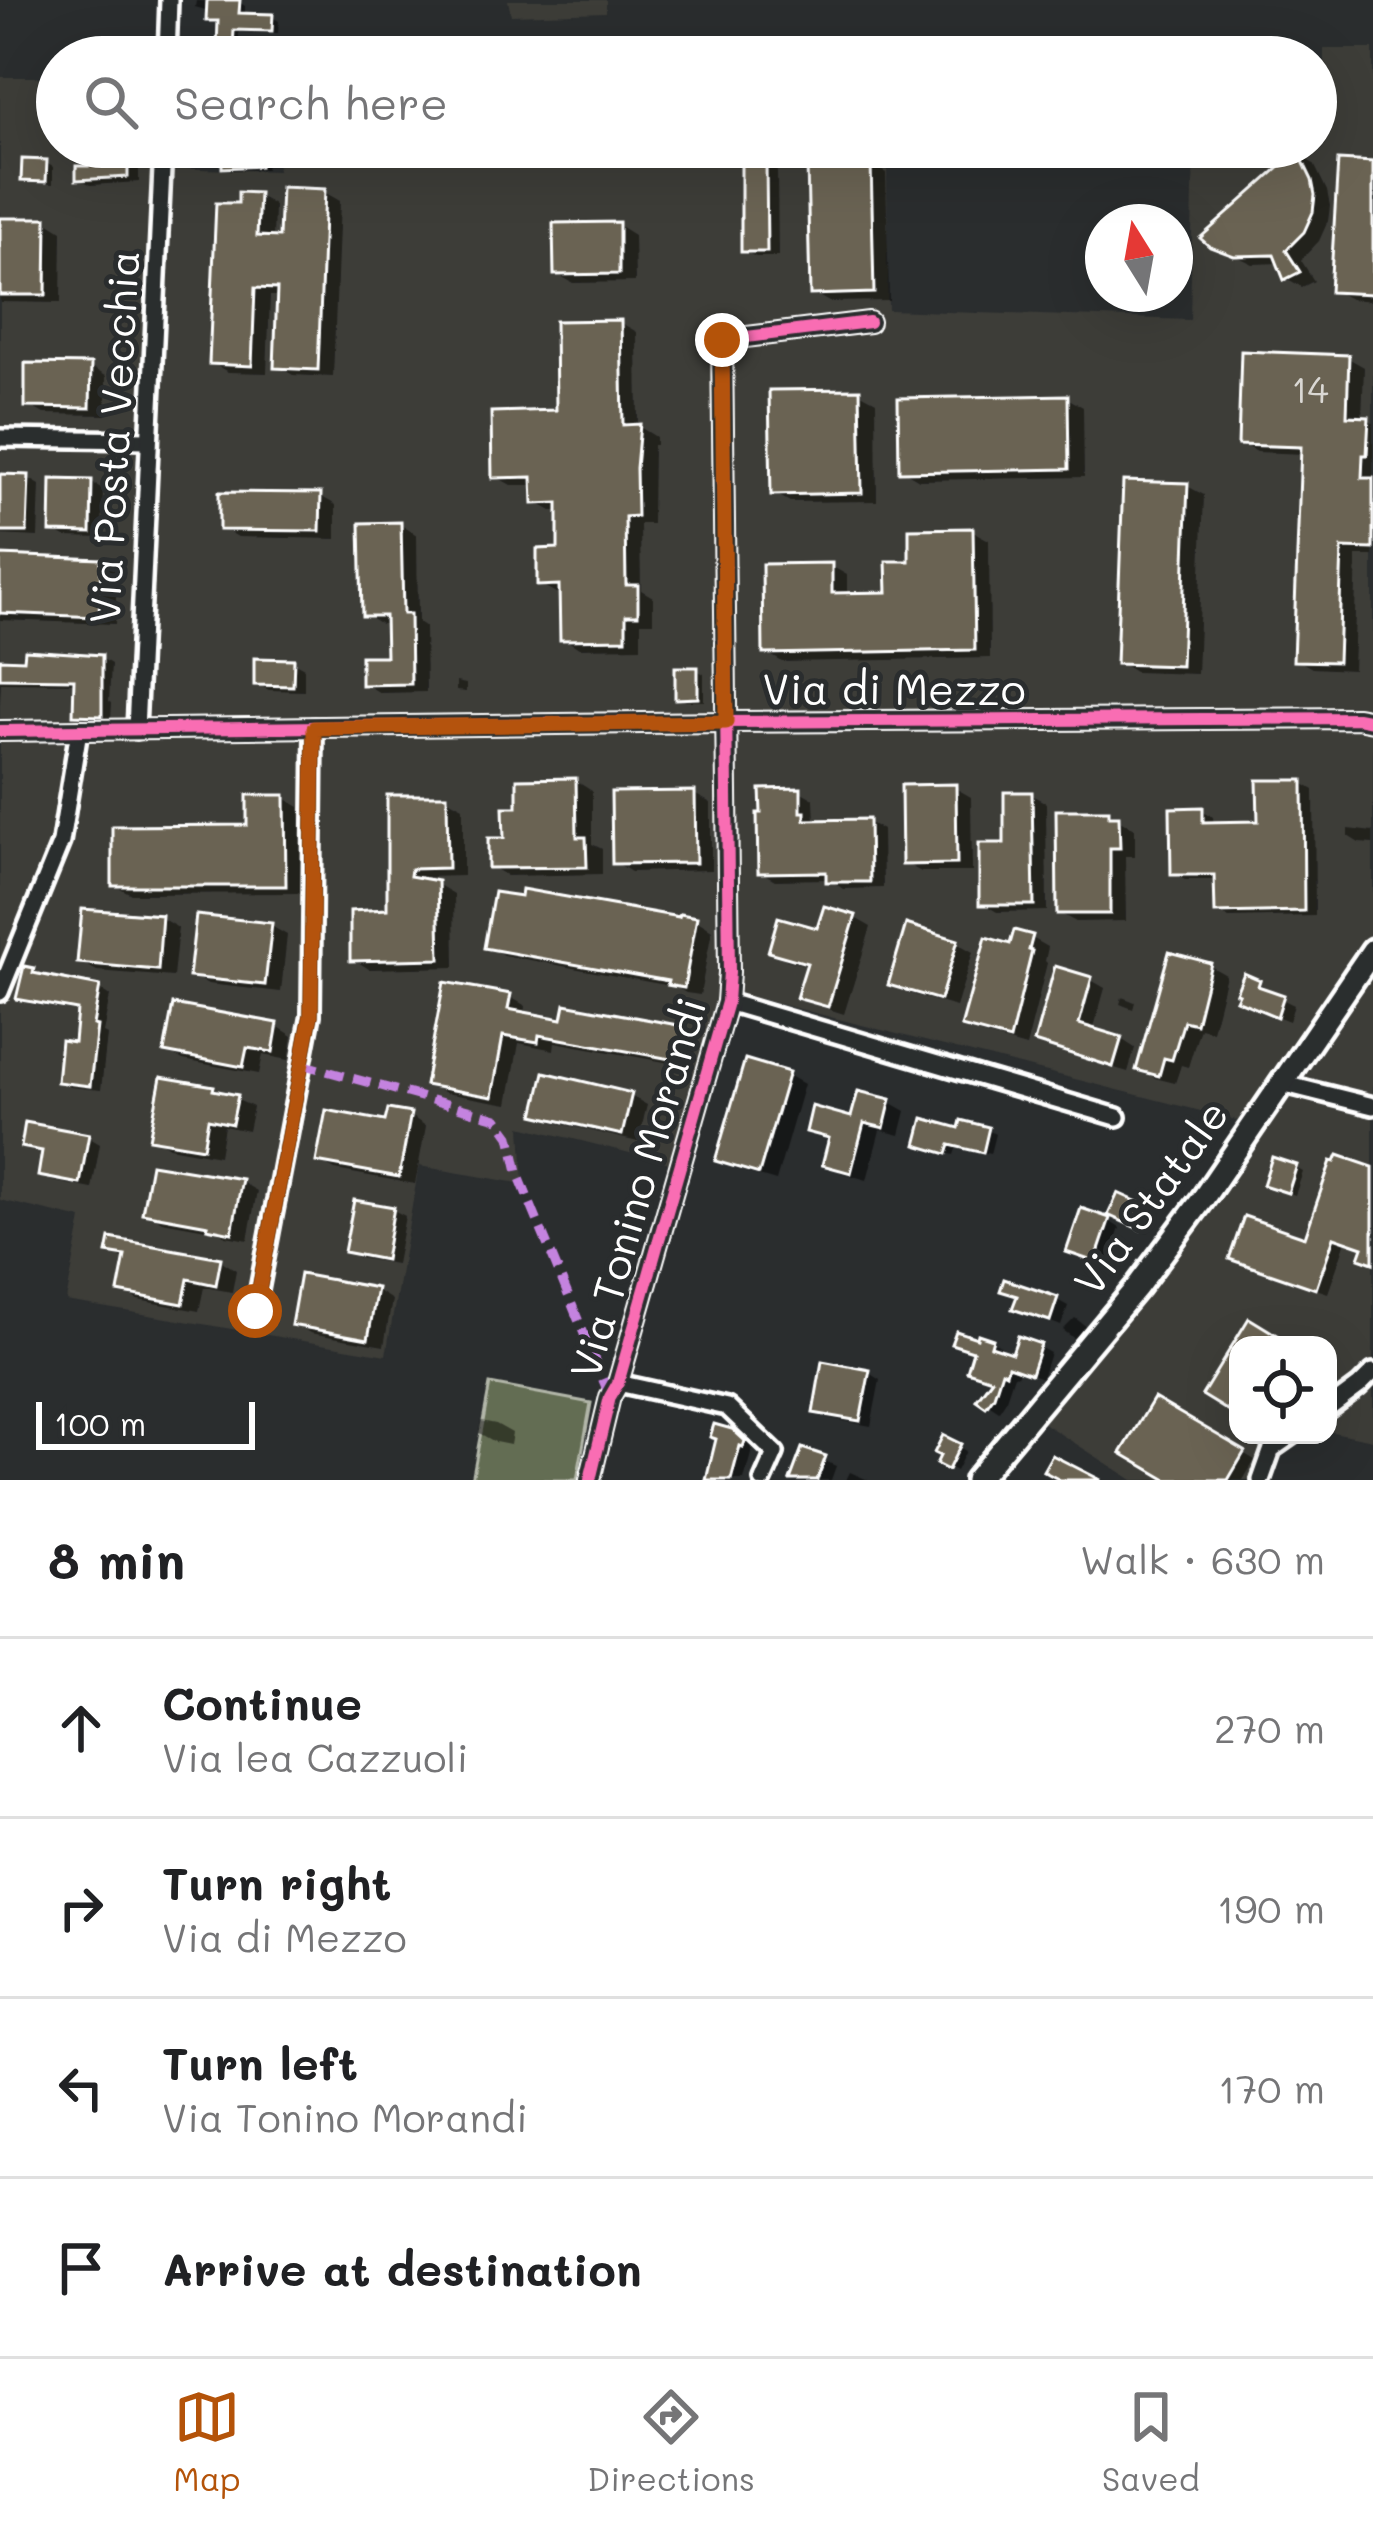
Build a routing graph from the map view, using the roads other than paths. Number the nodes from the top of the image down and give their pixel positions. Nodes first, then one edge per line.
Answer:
1 (169, 0) edge
2 (168, 36) edge
3 (162, 168) edge
4 (869, 322) dead end
5 (0, 438) edge
6 (148, 440) junction
7 (1368, 718) edge
8 (726, 722) junction
9 (314, 728) junction
10 (79, 730) junction
11 (136, 730) junction
12 (0, 731) edge
13 (9, 948) edge
14 (1373, 950) edge
15 (0, 992) edge
16 (727, 1002) junction
17 (1281, 1084) junction
18 (1373, 1106) edge
19 (1117, 1117) dead end
20 (255, 1311) dead end
21 (1373, 1372) edge
22 (618, 1383) junction
23 (1337, 1402) edge
24 (1279, 1444) edge
25 (590, 1480) edge
26 (763, 1480) edge
27 (976, 1480) edge
28 (1262, 1480) edge

1 - 2 street
3 - 6 street, Via Posta Vecchia
4 - 8 street, Via Tonino Morandi
5 - 6 street
6 - 11 street, Via Posta Vecchia
7 - 8 street, Via di Mezzo
8 - 9 street, Via di Mezzo
8 - 16 street, Via Tonino Morandi
9 - 11 street, Via di Mezzo
9 - 20 street
10 - 11 street, Via di Mezzo
10 - 12 street, Via di Mezzo
10 - 13 street
13 - 15 street
14 - 17 main road, Via Statale
16 - 19 street
16 - 22 street, Via Tonino Morandi
17 - 18 street
17 - 27 main road, Via Statale
21 - 23 street
22 - 25 street, Via Tonino Morandi
22 - 26 street
24 - 28 street

